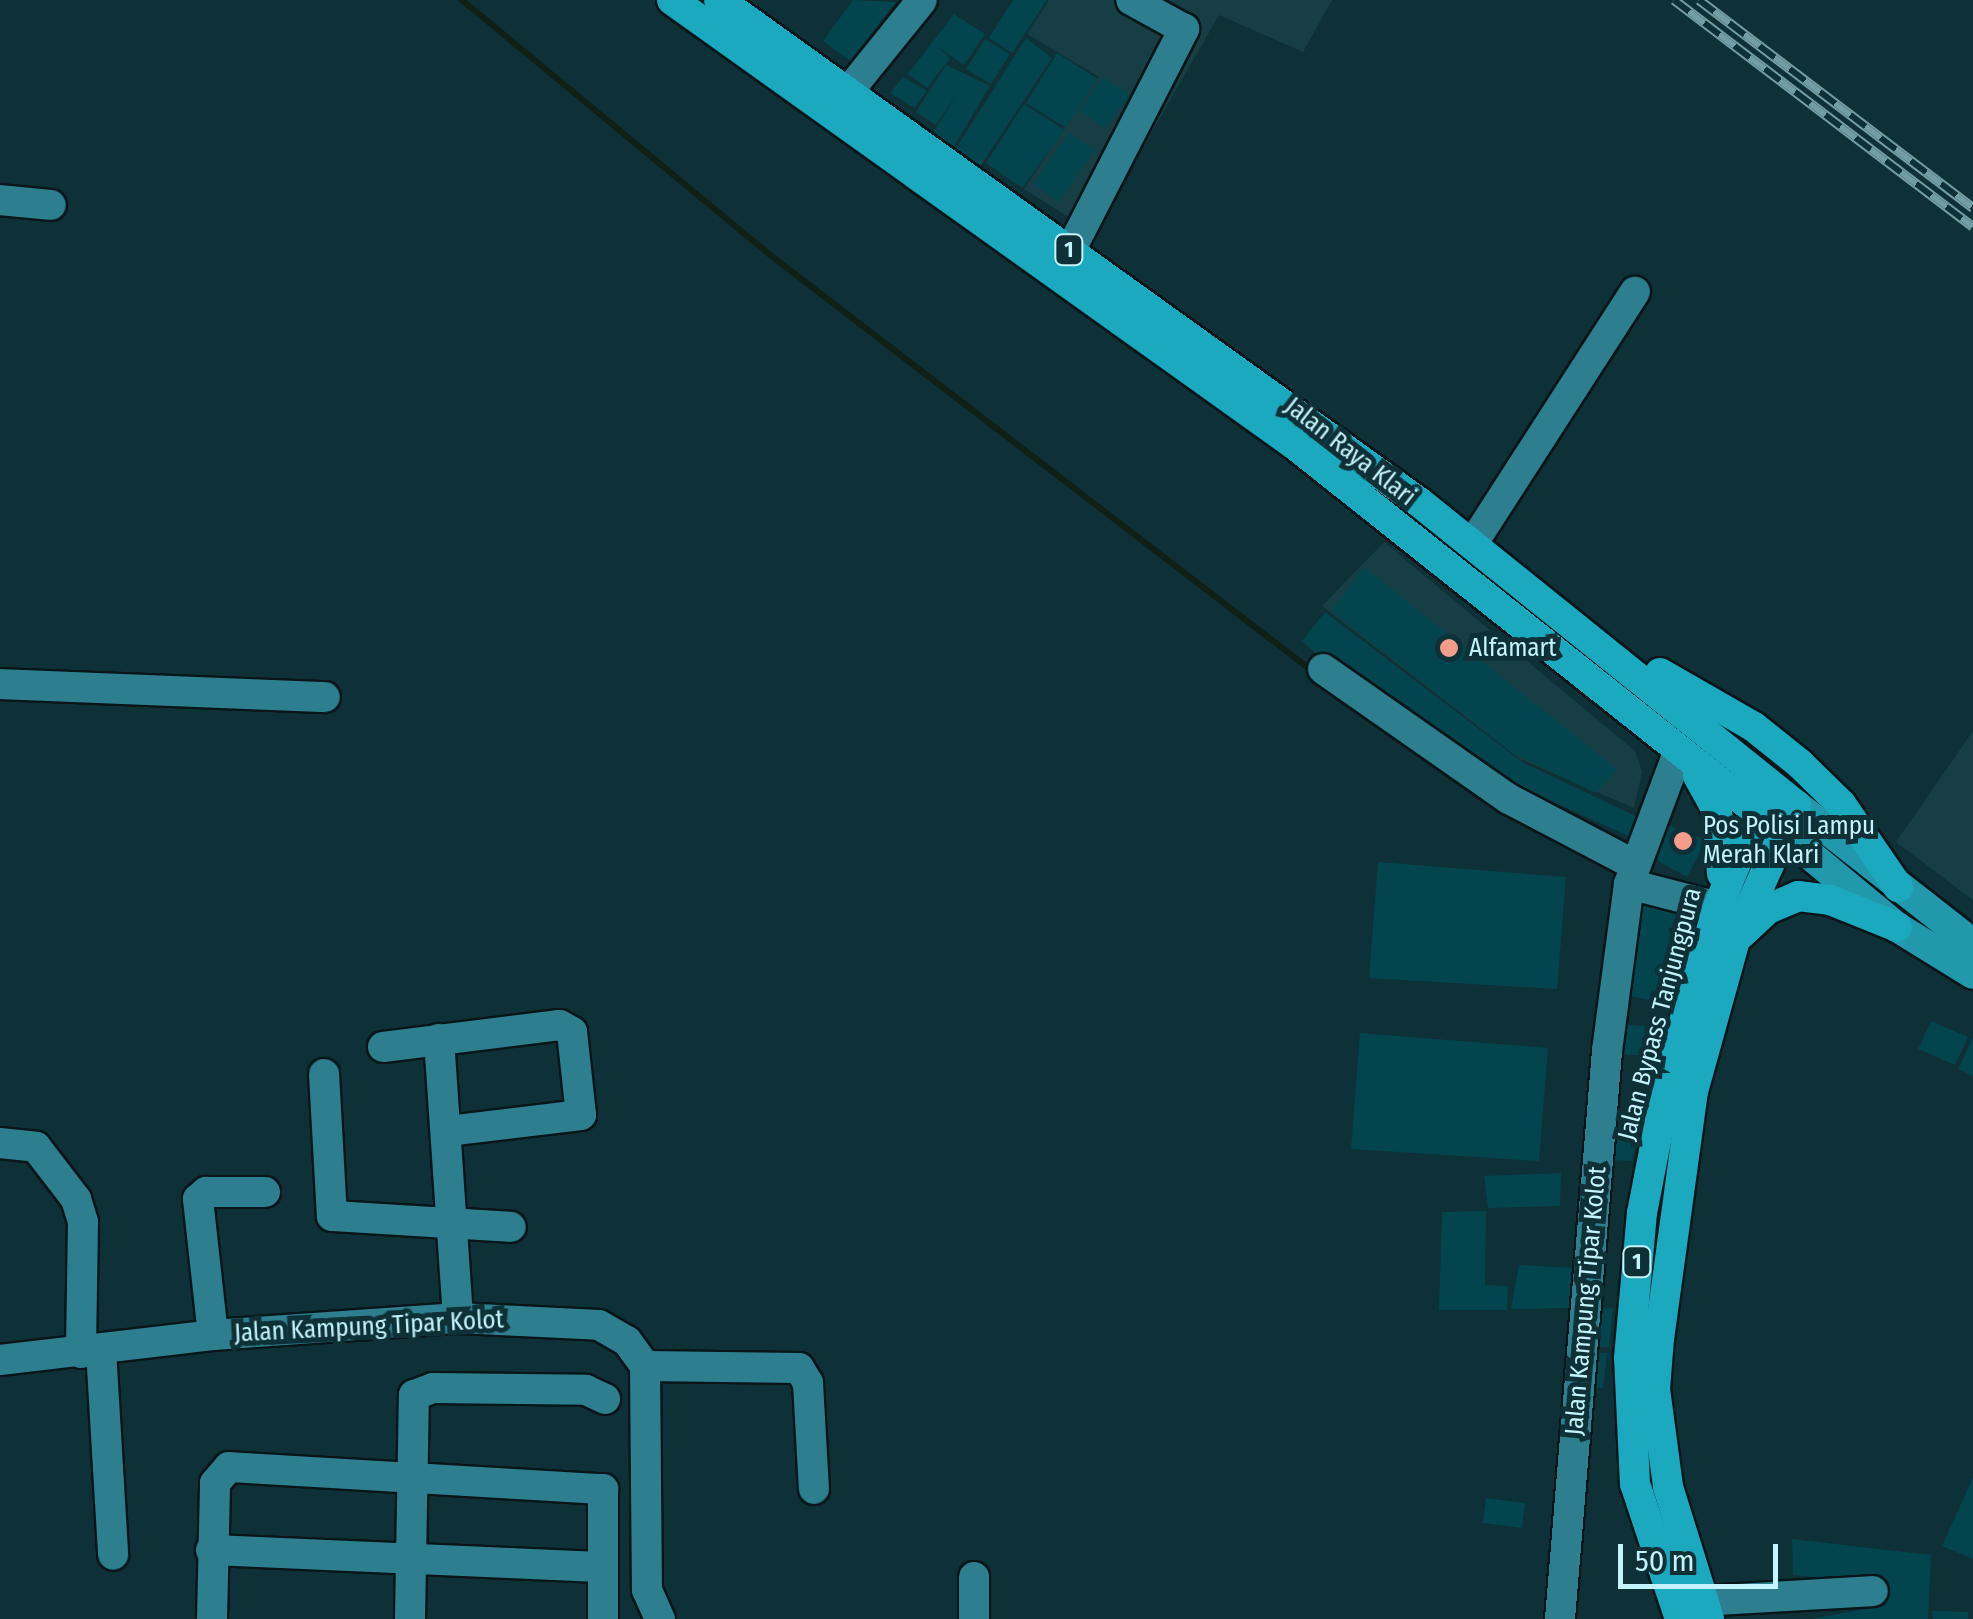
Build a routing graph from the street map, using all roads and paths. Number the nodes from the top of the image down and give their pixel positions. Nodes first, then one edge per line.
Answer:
1 (672, 0) edge
2 (719, 0) edge
3 (922, 0) edge
4 (1131, 0) edge
5 (847, 93) junction
6 (0, 200) edge
7 (52, 205) dead end
8 (1070, 250) junction
9 (1635, 292) dead end
10 (1472, 543) junction
11 (1580, 626) junction
12 (1323, 669) dead end
13 (0, 684) edge
14 (325, 697) dead end
15 (1686, 759) junction
16 (1770, 784) junction
17 (1754, 812) junction
18 (1788, 818) junction
19 (1631, 874) junction
20 (1898, 887) junction
21 (1718, 907) junction
22 (1897, 927) junction
23 (1735, 940) junction
24 (1973, 944) edge
25 (1973, 974) edge
26 (439, 1039) junction
27 (384, 1047) dead end
28 (324, 1074) dead end
29 (449, 1131) junction
30 (0, 1144) edge
31 (265, 1192) dead end
32 (454, 1226) junction
33 (511, 1226) dead end
34 (458, 1318) junction
35 (213, 1335) junction
36 (91, 1351) junction
37 (0, 1360) edge
38 (645, 1366) junction
39 (605, 1399) dead end
40 (414, 1479) junction
41 (814, 1489) dead end
42 (211, 1550) junction
43 (112, 1556) dead end
44 (412, 1559) junction
45 (602, 1567) junction
46 (974, 1577) dead end
47 (1873, 1591) dead end
48 (1697, 1613) edge
49 (212, 1619) edge
50 (410, 1619) edge
51 (603, 1619) edge
52 (659, 1619) edge
53 (974, 1619) edge
54 (1560, 1619) edge

1 - 15 highway, Jalan Raya Klari / 1
2 - 5 highway, Jalan Raya Klari / 1
3 - 5 street
4 - 8 street
5 - 8 highway, Jalan Raya Klari / 1
6 - 7 street
8 - 10 highway, Jalan Raya Klari / 1
9 - 10 street
10 - 11 highway, Jalan Raya Klari / 1
11 - 16 highway, Jalan Raya Klari / 1
11 - 20 highway
12 - 19 street
13 - 14 street
15 - 17 highway, Jalan Raya Klari / 1
15 - 19 street, Jalan Kampung Tipar Kolot
15 - 21 highway
16 - 17 highway, Jalan Bypass Tanjungpura / 1
16 - 18 highway, Jalan Raya Klari / 1
17 - 18 highway, Jalan Raya Klari / 1
17 - 21 highway, Jalan Bypass Tanjungpura / 1
18 - 20 main road, Jalan Raya Klari / 1
18 - 22 main road, Jalan Raya Klari / 1
18 - 23 highway, Jalan Bypass Tanjungpura / 1
19 - 21 street
19 - 54 street, Jalan Kampung Tipar Kolot
20 - 24 main road, Jalan Raya Klari / 1
21 - 48 highway, Jalan Bypass Tanjungpura / 1
22 - 23 highway
22 - 25 main road, Jalan Raya Klari / 1
23 - 48 highway, Jalan Bypass Tanjungpura / 1
26 - 27 street
26 - 29 street
26 - 29 street
28 - 32 street
29 - 32 street
30 - 36 street
31 - 35 street
32 - 33 street
32 - 34 street
34 - 35 street, Jalan Kampung Tipar Kolot
34 - 38 street, Jalan Kampung Tipar Kolot
35 - 36 street, Jalan Kampung Tipar Kolot
36 - 37 street, Jalan Kampung Tipar Kolot
36 - 43 street
38 - 41 street
38 - 52 street
39 - 40 street
40 - 42 street
40 - 44 street
40 - 45 street
42 - 44 street
42 - 49 street
44 - 45 street
44 - 50 street
45 - 51 street
46 - 53 street
47 - 48 street

